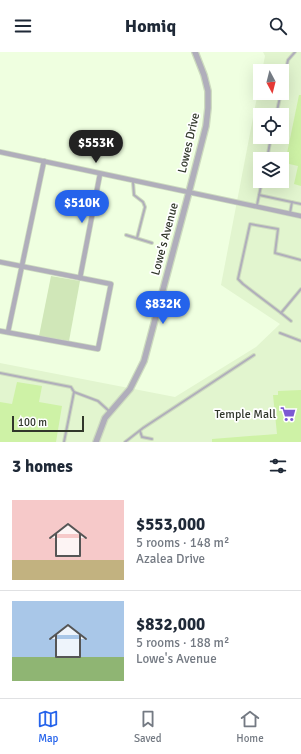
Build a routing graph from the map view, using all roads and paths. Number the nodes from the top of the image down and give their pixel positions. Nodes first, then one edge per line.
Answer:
1 (195, 52) edge
2 (294, 52) edge
3 (287, 64) edge
4 (0, 152) edge
5 (44, 161) junction
6 (100, 174) junction
7 (134, 180) junction
8 (260, 188) edge
9 (189, 192) junction
10 (259, 195) junction
11 (292, 202) junction
12 (301, 204) edge
13 (257, 207) junction
14 (290, 214) junction
15 (301, 216) edge
16 (126, 235) dead end
17 (137, 238) junction
18 (152, 242) dead end
19 (301, 260) edge
20 (0, 262) edge
21 (22, 267) junction
22 (80, 278) junction
23 (301, 289) edge
24 (281, 313) junction
25 (291, 321) dead end
26 (0, 331) edge
27 (8, 332) junction
28 (280, 333) dead end
29 (301, 341) edge
30 (254, 355) dead end
31 (0, 373) edge
32 (74, 392) junction
33 (110, 412) junction
34 (140, 430) junction
35 (152, 439) dead end
36 (64, 442) edge
37 (96, 442) edge
38 (125, 442) edge

1 - 9 street, Lowes Drive
2 - 3 lane
4 - 5 street
5 - 6 street
5 - 21 street
6 - 7 street
6 - 22 street
7 - 9 street
7 - 17 lane
8 - 10 lane
9 - 13 street
9 - 33 street, Lowe's Avenue
10 - 11 lane
10 - 13 lane
11 - 12 lane
11 - 14 lane
13 - 14 street
14 - 15 street
16 - 17 lane
17 - 18 lane
19 - 24 lane
20 - 21 street
21 - 22 street
21 - 27 street
22 - 27 street
23 - 24 lane
24 - 25 lane
26 - 27 street
28 - 29 lane
30 - 34 lane
31 - 32 lane
32 - 33 lane
32 - 36 lane
33 - 37 street, Lowe's Avenue
34 - 35 lane
34 - 38 lane

